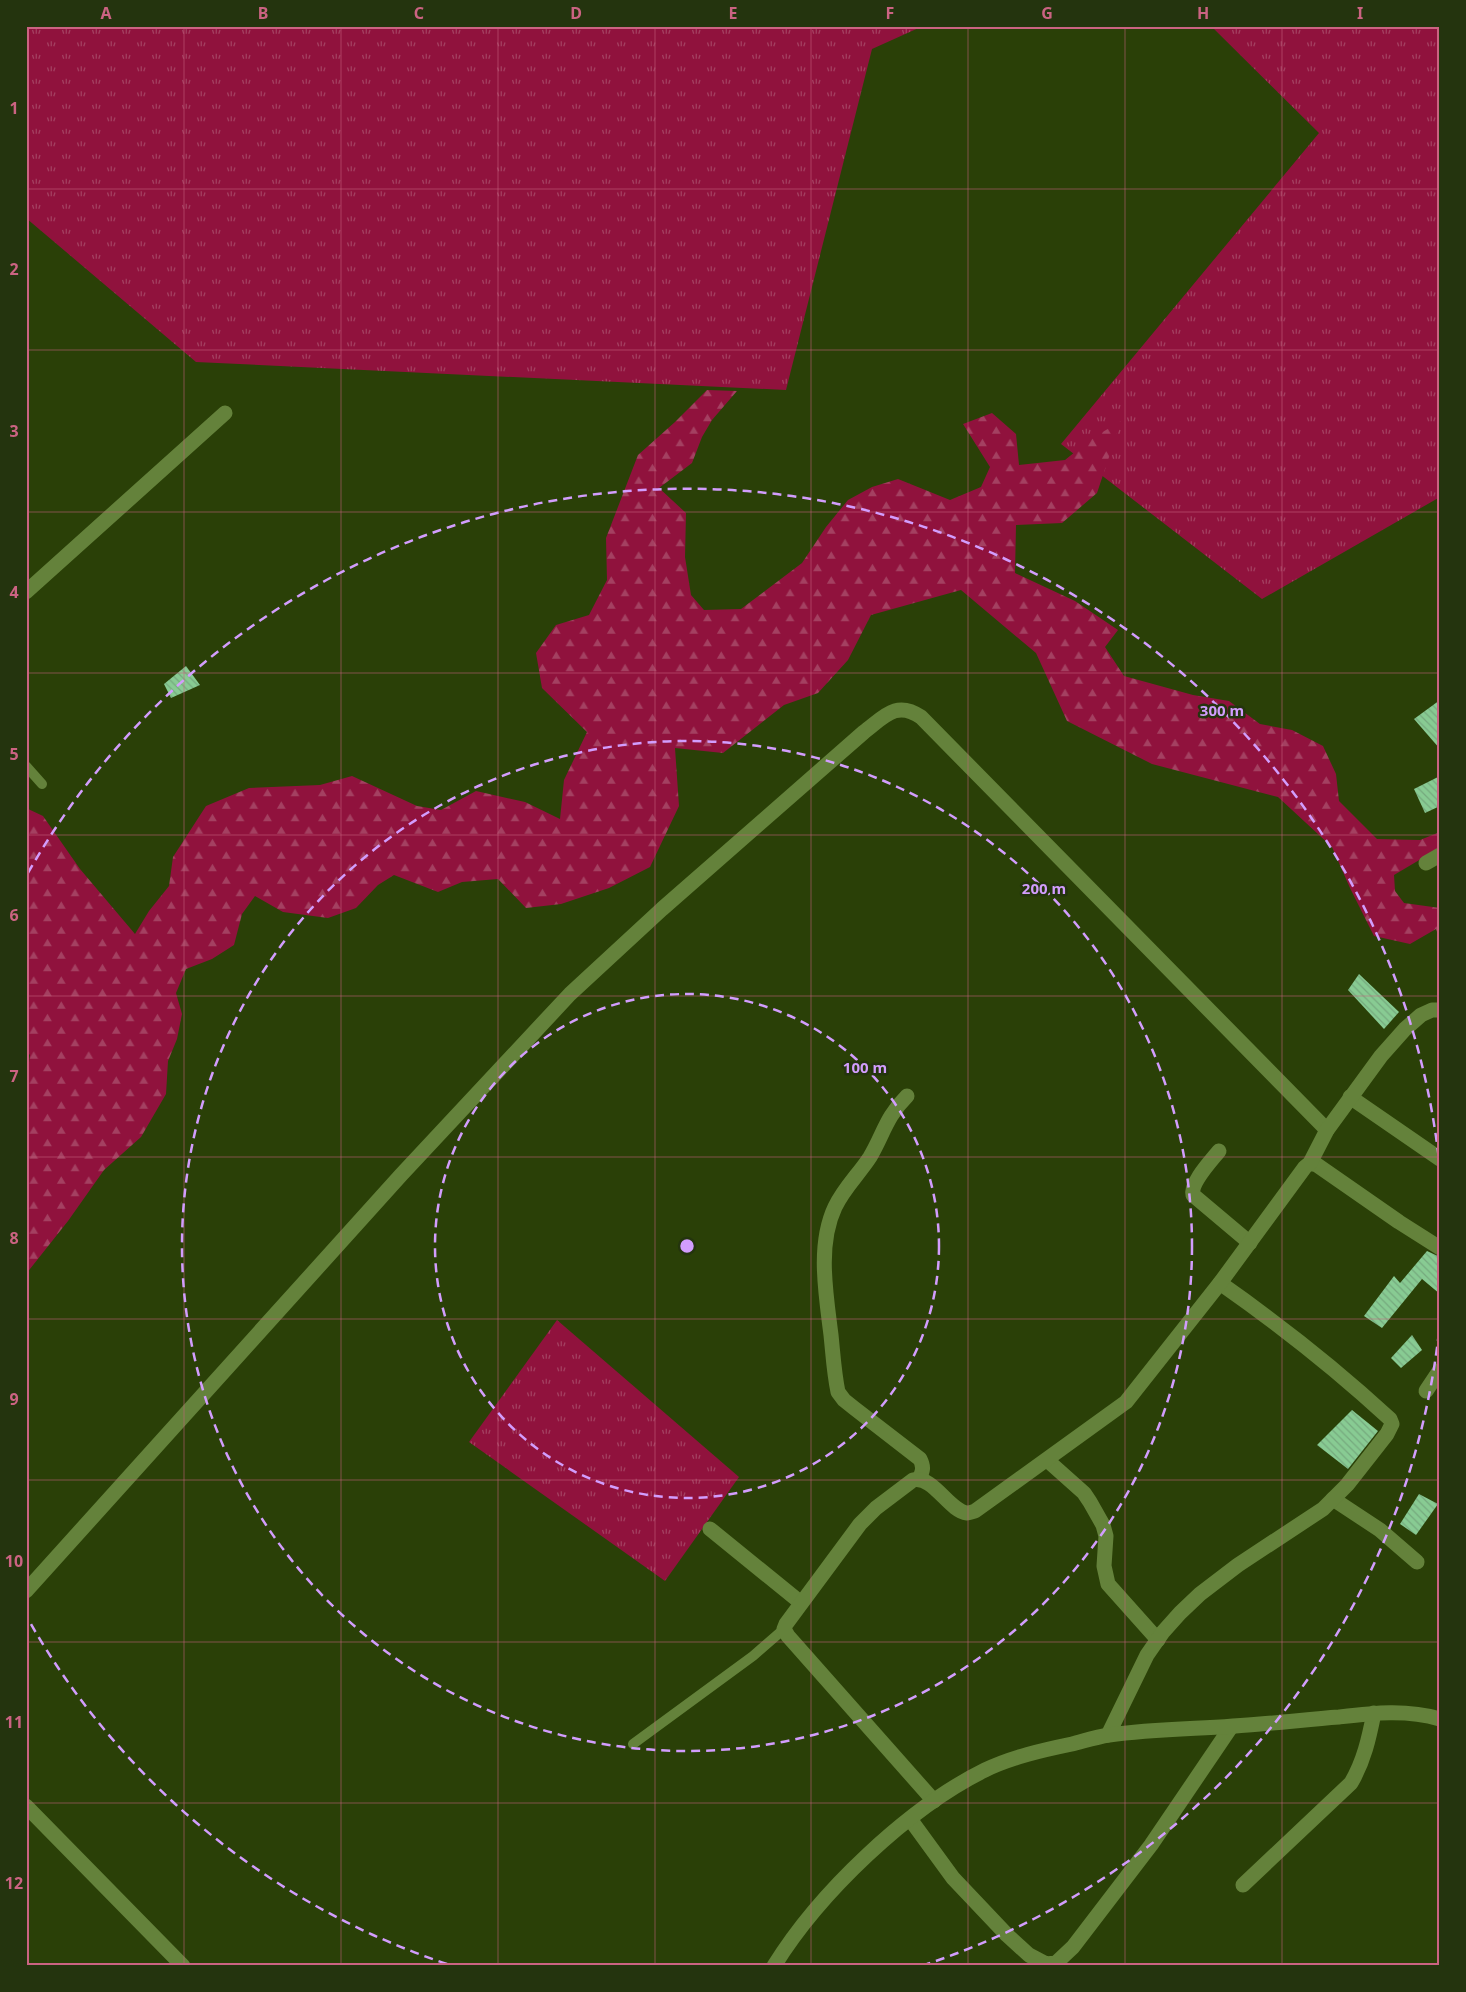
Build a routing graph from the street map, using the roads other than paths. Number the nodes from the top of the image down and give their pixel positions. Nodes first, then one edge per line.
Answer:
1 (225, 413) dead end
2 (26, 592) edge
3 (26, 766) edge
4 (42, 784) dead end
5 (1440, 855) edge
6 (1426, 863) dead end
7 (1440, 1010) edge
8 (907, 1096) dead end
9 (1350, 1097) junction
10 (1327, 1130) junction
11 (1219, 1152) dead end
12 (1440, 1159) edge
13 (1310, 1163) junction
14 (1250, 1243) junction
15 (1440, 1248) edge
16 (1220, 1283) junction
17 (1440, 1370) edge
18 (1426, 1391) dead end
19 (1047, 1460) junction
20 (919, 1479) junction
21 (1333, 1500) junction
22 (710, 1529) dead end
23 (1417, 1562) dead end
24 (26, 1591) edge
25 (800, 1602) junction
26 (784, 1629) junction
27 (1158, 1640) junction
28 (1374, 1713) junction
29 (1440, 1719) edge
30 (1231, 1727) junction
31 (1108, 1735) junction
32 (633, 1744) dead end
33 (934, 1801) junction
34 (26, 1806) edge
35 (910, 1819) junction
36 (1243, 1885) dead end
37 (183, 1966) edge
38 (774, 1966) edge

1 - 2 street
3 - 4 lane
5 - 6 street
7 - 9 street
8 - 20 street
9 - 10 street
9 - 12 street
10 - 13 street
10 - 24 street
11 - 14 street
13 - 14 street
13 - 15 street
14 - 16 street
16 - 19 street
16 - 21 street
17 - 18 street
19 - 20 street
19 - 27 street
20 - 25 street
21 - 23 street
21 - 27 street
22 - 25 street
25 - 26 street
26 - 32 lane
26 - 33 street
27 - 31 street
28 - 29 street
28 - 30 street
28 - 36 street
30 - 31 street
30 - 35 street
31 - 33 street
33 - 35 street
34 - 37 street
35 - 38 street

